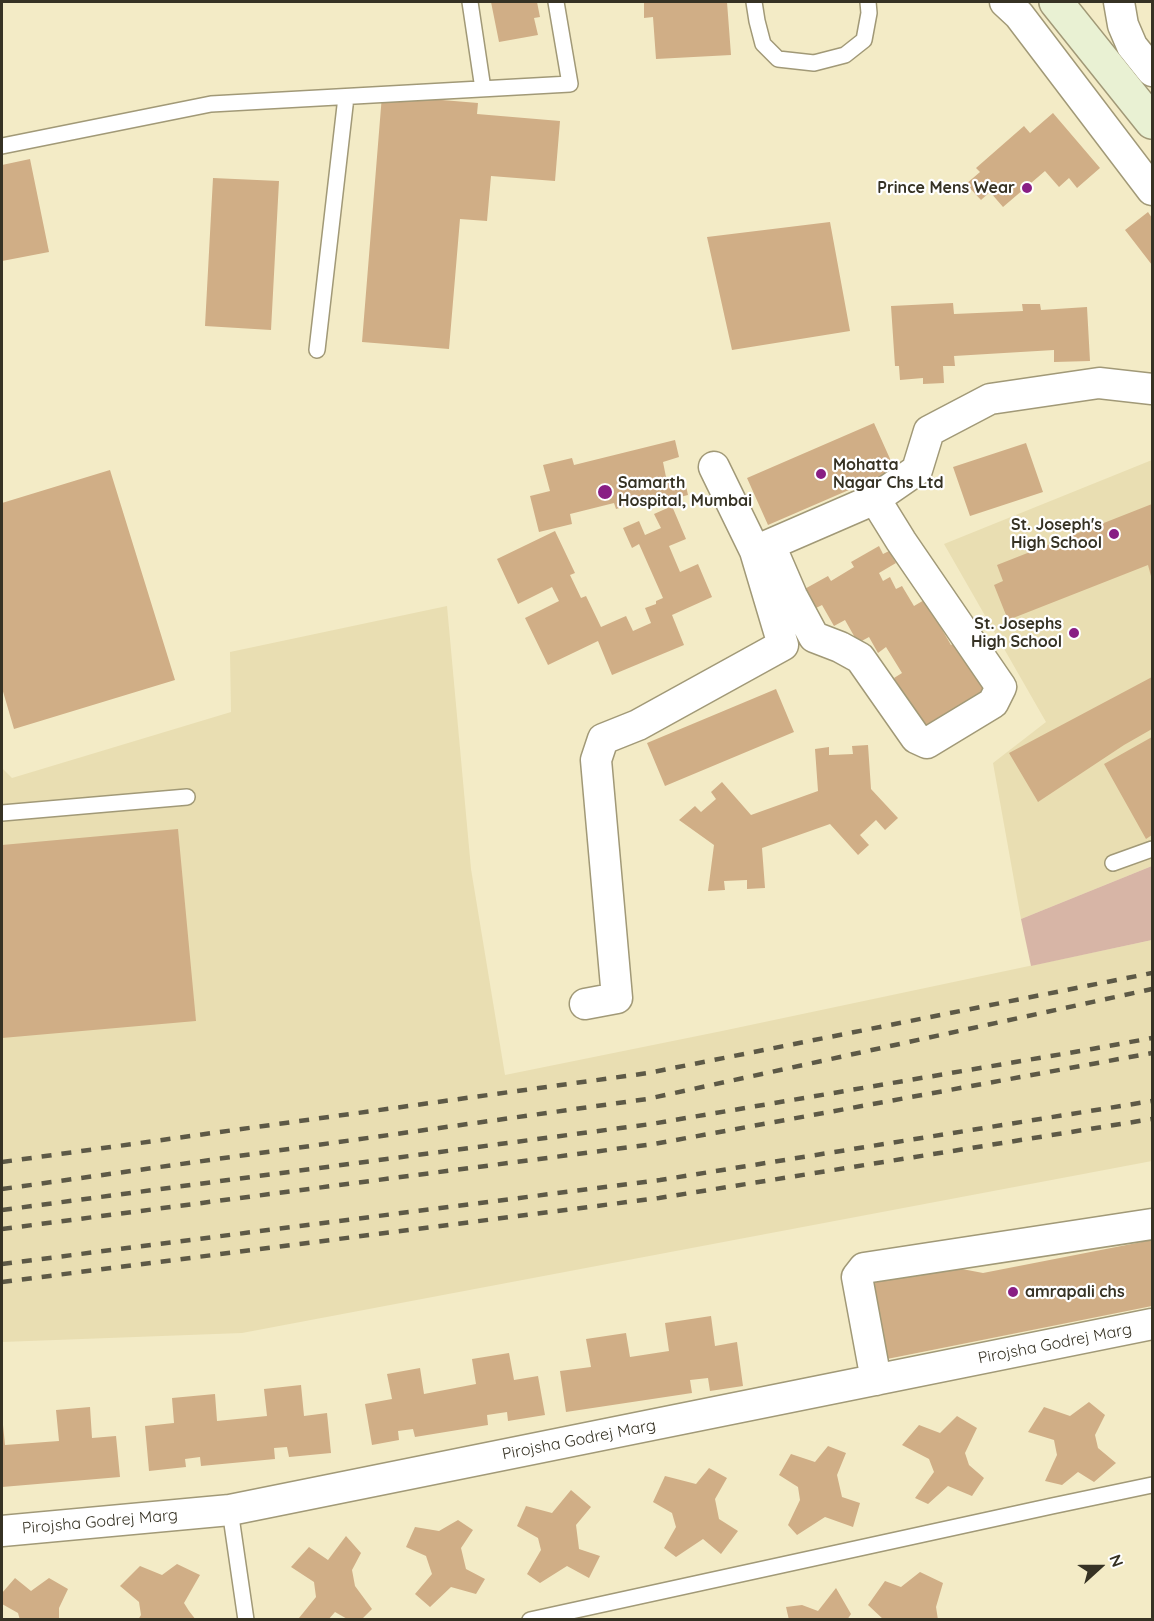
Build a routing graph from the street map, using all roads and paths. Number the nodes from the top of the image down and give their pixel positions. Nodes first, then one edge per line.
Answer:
1 (470, 2) edge
2 (556, 2) edge
3 (754, 2) edge
4 (868, 2) edge
5 (1005, 2) edge
6 (1056, 2) edge
7 (1119, 2) edge
8 (1152, 71) edge
9 (483, 89) junction
10 (346, 97) junction
11 (1152, 122) edge
12 (2, 146) edge
13 (1152, 190) edge
14 (316, 350) dead end
15 (1152, 389) edge
16 (714, 467) dead end
17 (875, 499) junction
18 (762, 548) junction
19 (187, 797) dead end
20 (2, 813) edge
21 (1152, 849) edge
22 (1113, 863) dead end
23 (585, 1004) dead end
24 (1152, 1224) edge
25 (1152, 1324) edge
26 (876, 1380) junction
27 (1152, 1485) edge
28 (230, 1510) junction
29 (2, 1531) edge
30 (246, 1620) edge
31 (530, 1620) edge

1 - 9 lane
2 - 9 lane
3 - 4 lane
5 - 13 street
6 - 11 street
7 - 8 street
9 - 10 lane
10 - 12 lane
10 - 14 lane
15 - 17 street
16 - 18 street
17 - 18 street
17 - 18 street
18 - 23 street
19 - 20 lane
21 - 22 lane
24 - 26 street
25 - 26 street, Pirojsha Godrej Marg
26 - 28 street, Pirojsha Godrej Marg
27 - 31 lane
28 - 29 street, Pirojsha Godrej Marg
28 - 30 lane

